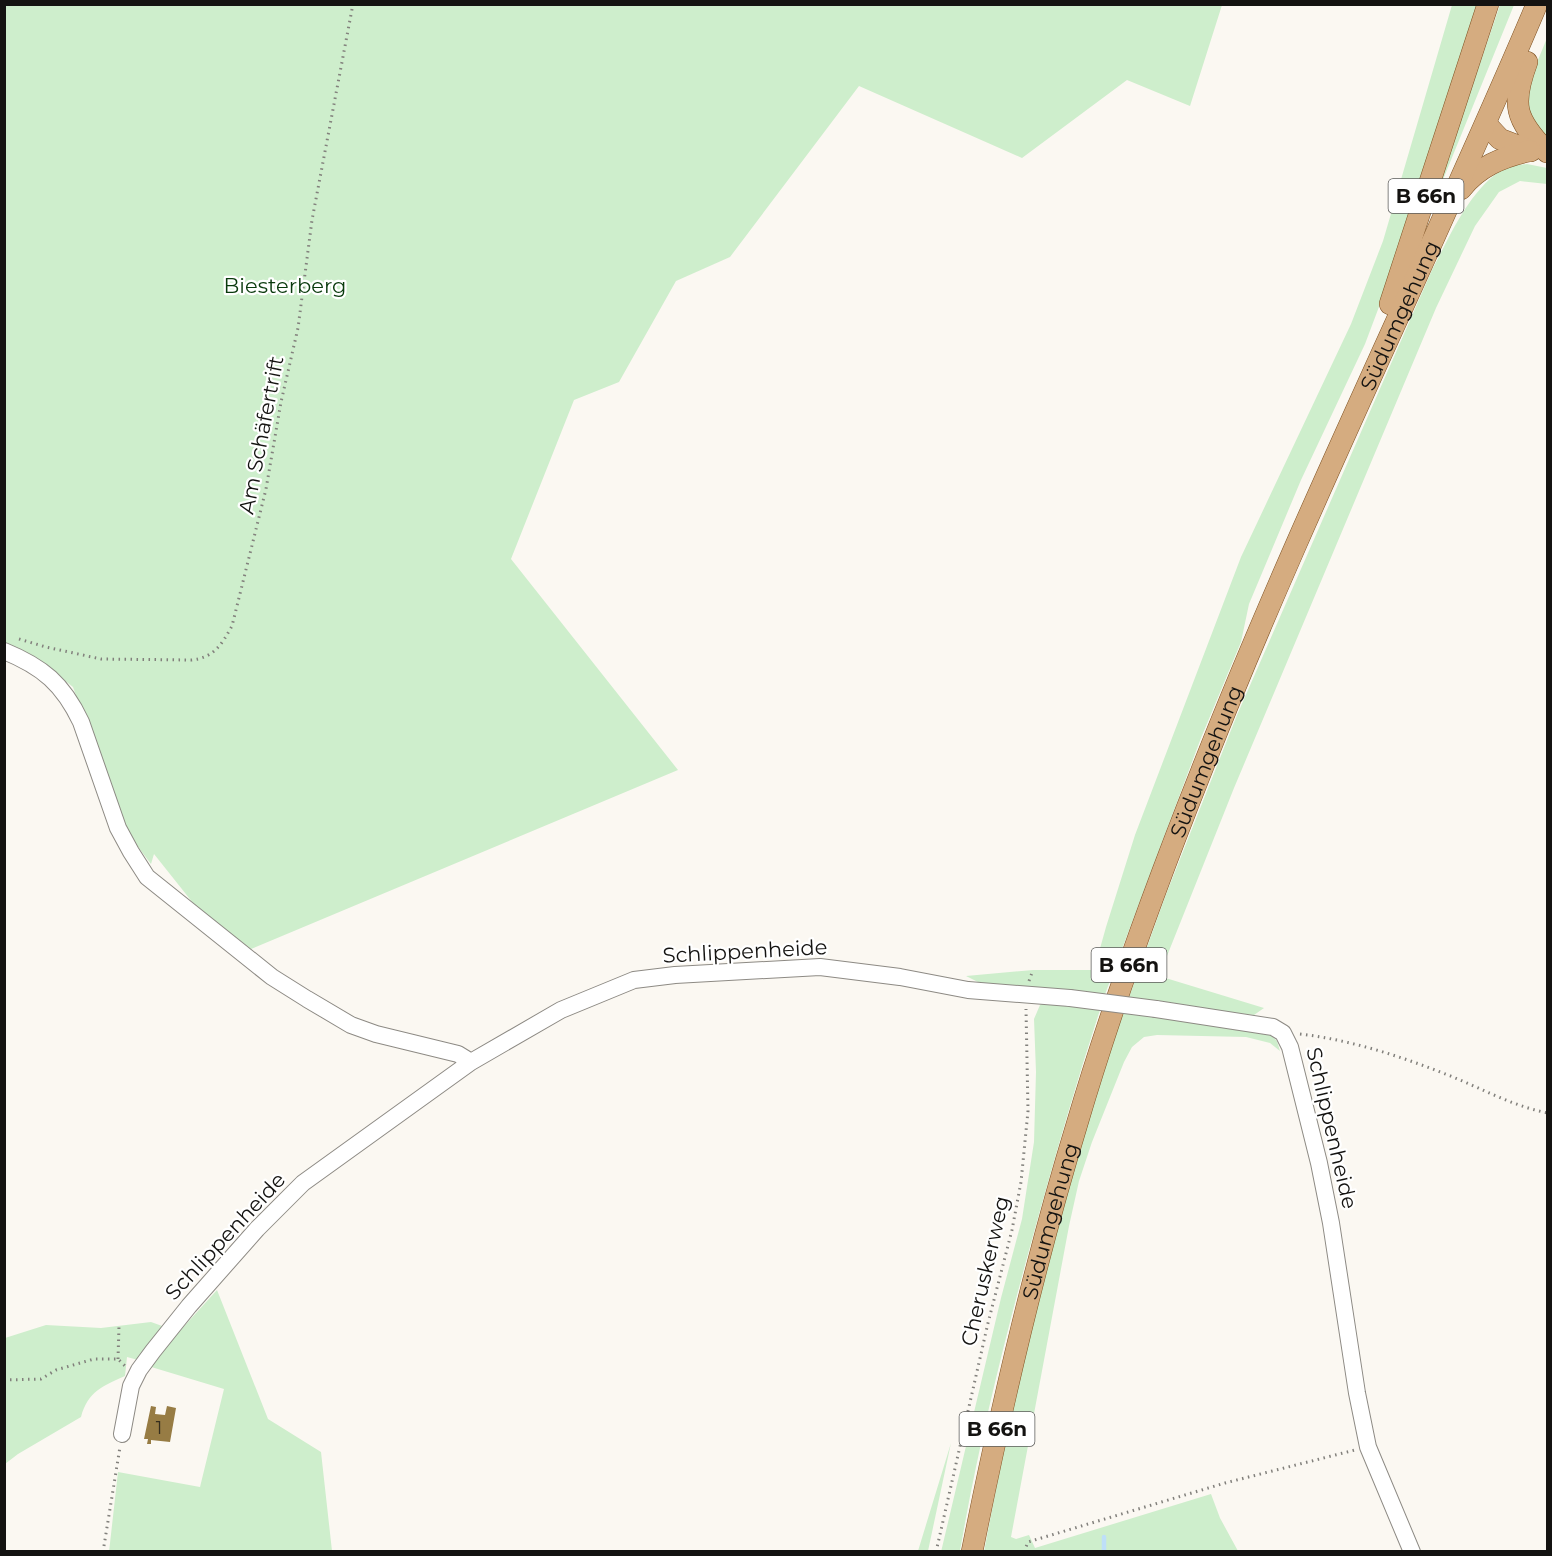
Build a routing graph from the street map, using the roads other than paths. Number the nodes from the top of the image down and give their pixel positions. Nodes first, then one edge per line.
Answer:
1 (1488, 4) edge
2 (1539, 4) edge
3 (1486, 124) junction
4 (1541, 152) edge
5 (1445, 212) junction
6 (1365, 388) junction
7 (10, 644) edge
8 (471, 1062) junction
9 (122, 1434) road end
10 (972, 1551) edge
11 (1412, 1551) edge

1 - 6 main road, B 66n
2 - 3 main road, Südumgehung / B 66n
2 - 4 main road, B 66n
3 - 4 main road
3 - 5 main road, Südumgehung / B 66n
4 - 5 main road, B 66n
5 - 6 main road, Südumgehung / B 66n
6 - 10 main road, Südumgehung / B 66n
7 - 8 lane
8 - 9 lane, Schlippenheide
8 - 11 lane, Schlippenheide, bridge

